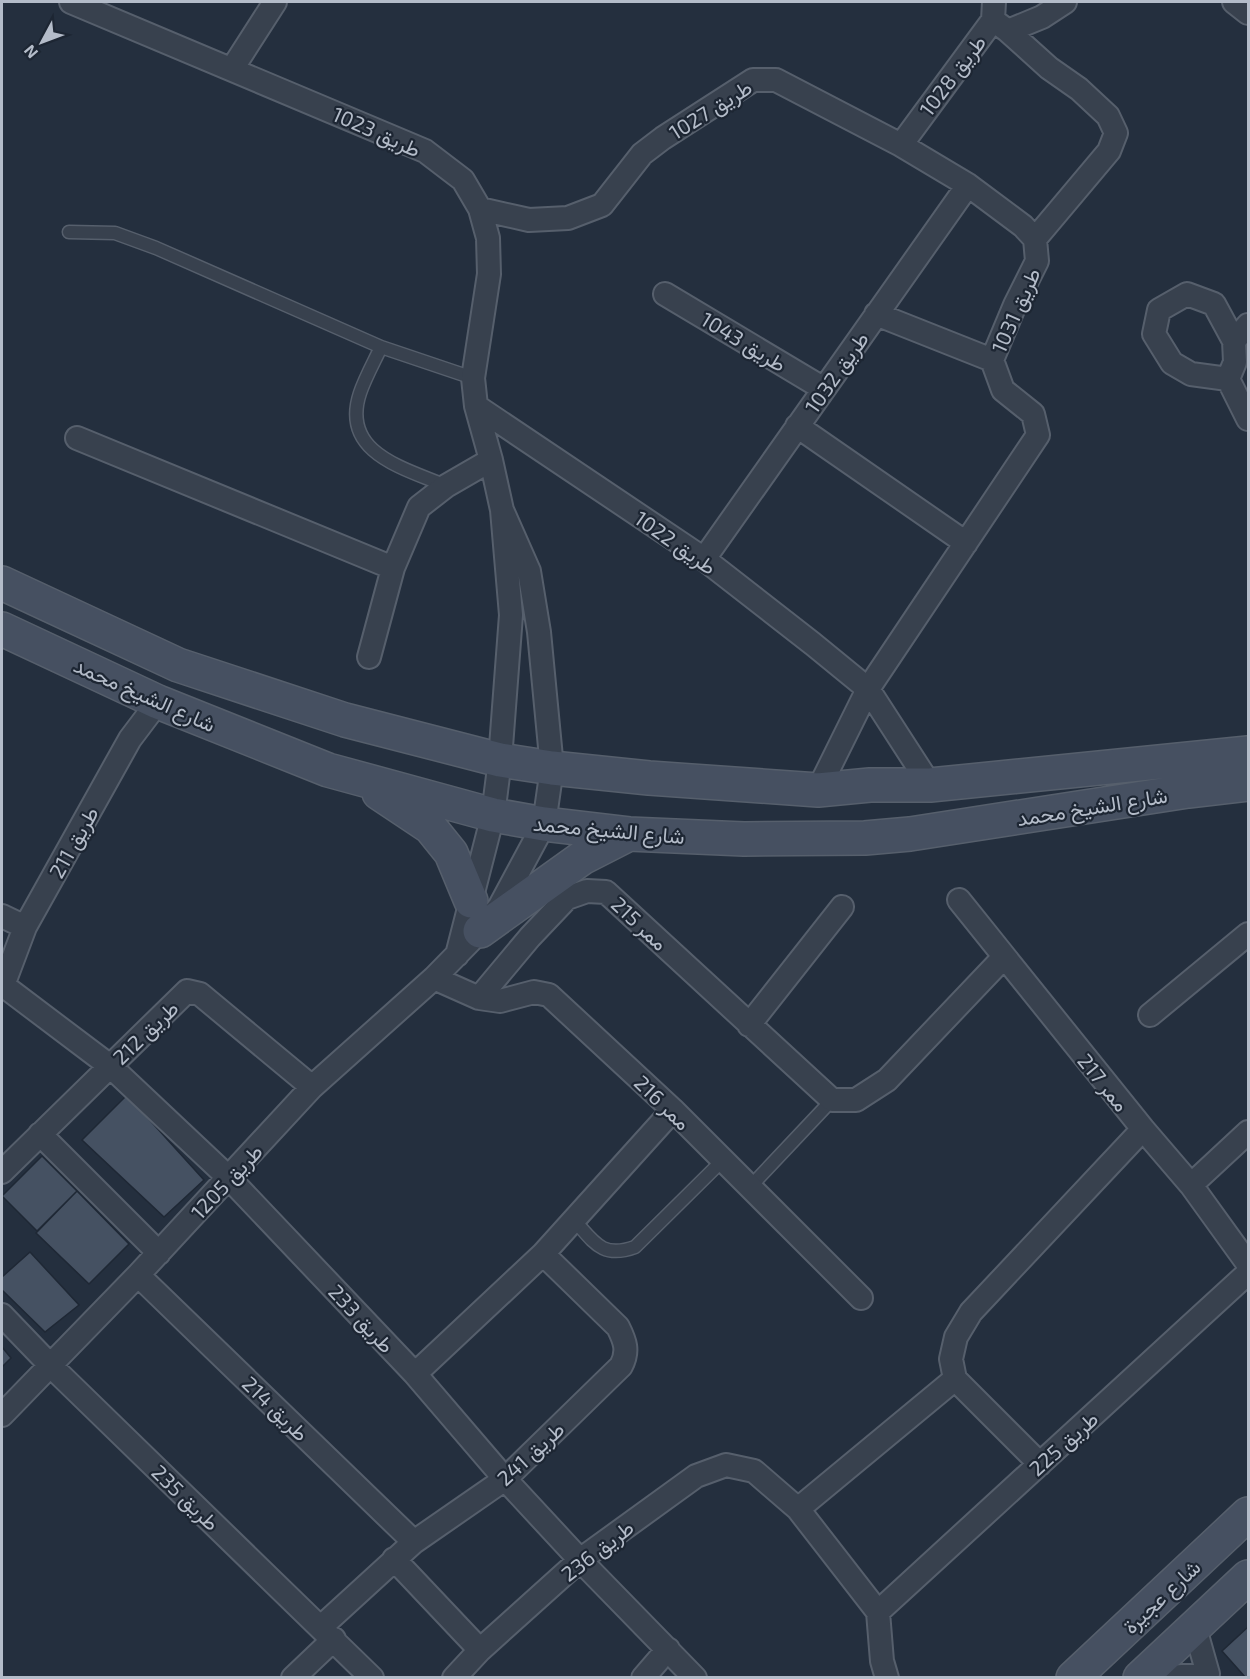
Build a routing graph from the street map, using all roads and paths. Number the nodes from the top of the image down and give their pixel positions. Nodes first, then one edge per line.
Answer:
1 (70, 2) edge
2 (275, 2) edge
3 (1065, 2) edge
4 (1234, 2) edge
5 (1248, 13) edge
6 (998, 17) edge
7 (232, 69) junction
8 (901, 145) junction
9 (968, 185) junction
10 (480, 209) junction
11 (69, 232) dead end
12 (1035, 239) junction
13 (665, 294) dead end
14 (876, 315) junction
15 (1241, 333) edge
16 (381, 347) junction
17 (992, 360) junction
18 (473, 378) junction
19 (1228, 379) junction
20 (824, 389) junction
21 (476, 406) junction
22 (1248, 419) edge
23 (797, 426) junction
24 (77, 438) dead end
25 (491, 460) junction
26 (446, 486) junction
27 (502, 510) junction
28 (966, 543) junction
29 (704, 559) junction
30 (393, 568) junction
31 (2, 583) edge
32 (2, 629) edge
33 (369, 657) dead end
34 (868, 689) junction
35 (158, 702) junction
36 (1248, 753) edge
37 (500, 760) junction
38 (552, 768) junction
39 (355, 777) junction
40 (1248, 784) edge
41 (930, 785) junction
42 (818, 790) junction
43 (493, 815) junction
44 (544, 824) junction
45 (629, 834) junction
46 (959, 900) dead end
47 (471, 901) junction
48 (842, 907) dead end
49 (2, 916) edge
50 (25, 927) junction
51 (480, 932) junction
52 (1248, 934) edge
53 (457, 955) junction
54 (1004, 957) junction
55 (434, 978) junction
56 (3, 987) edge
57 (478, 998) junction
58 (1150, 1015) dead end
59 (749, 1025) junction
60 (110, 1066) junction
61 (312, 1087) junction
62 (832, 1100) junction
63 (673, 1110) junction
64 (1143, 1129) junction
65 (1248, 1132) edge
66 (40, 1134) junction
67 (723, 1160) junction
68 (2, 1172) edge
69 (229, 1178) junction
70 (1191, 1185) junction
71 (750, 1187) junction
72 (574, 1220) junction
73 (159, 1253) junction
74 (543, 1254) junction
75 (1248, 1264) edge
76 (1248, 1273) edge
77 (138, 1275) junction
78 (861, 1298) dead end
79 (2, 1315) edge
80 (51, 1366) junction
81 (415, 1374) junction
82 (955, 1379) junction
83 (2, 1415) edge
84 (1040, 1464) junction
85 (505, 1479) junction
86 (798, 1509) junction
87 (1248, 1514) edge
88 (414, 1542) junction
89 (394, 1559) junction
90 (580, 1560) junction
91 (1248, 1577) edge
92 (878, 1612) junction
93 (1195, 1628) junction
94 (327, 1633) junction
95 (668, 1649) junction
96 (480, 1650) junction
97 (1210, 1676) edge
98 (293, 1677) edge
99 (372, 1677) edge
100 (454, 1677) edge
101 (643, 1677) edge
102 (695, 1677) edge
103 (887, 1677) edge
104 (1073, 1677) edge
105 (1140, 1677) edge
106 (1157, 1677) edge

1 - 7 street, طريق 1023
2 - 7 street
3 - 6 street
4 - 5 street
6 - 8 street, طريق 1028
6 - 12 street, طريق 1031
7 - 10 street, طريق 1023
8 - 9 street, طريق 1027
8 - 10 street, طريق 1027
9 - 12 street, طريق 1027
9 - 14 street, طريق 1032
10 - 18 street, طريق 1023
11 - 16 lane
12 - 17 street, طريق 1031
13 - 20 street, طريق 1043
14 - 17 street
14 - 20 street, طريق 1032
15 - 19 street
15 - 19 street
16 - 18 lane
16 - 26 lane
17 - 28 street, طريق 1031
18 - 21 street, طريق 1023
19 - 22 street
20 - 23 street, طريق 1032
21 - 25 street
21 - 29 street, طريق 1022
23 - 28 street
23 - 29 street, طريق 1032
24 - 30 street
25 - 26 street
25 - 27 street
26 - 30 street
27 - 37 street
27 - 38 street, طريق 1205
28 - 34 street, طريق 1031
29 - 34 street, طريق 1022
30 - 33 street
31 - 37 street, شارع الشيخ محمد
32 - 35 street, شارع الشيخ محمد
34 - 41 street, طريق 1022
34 - 42 street
35 - 39 street, شارع الشيخ محمد
35 - 50 street, طريق 211
36 - 41 street, شارع الشيخ محمد
37 - 38 street, شارع الشيخ محمد
37 - 43 street
38 - 42 street, شارع الشيخ محمد
38 - 44 street, طريق 1205
39 - 43 street, شارع الشيخ محمد
39 - 47 street
40 - 45 street, شارع الشيخ محمد
41 - 42 street, شارع الشيخ محمد
43 - 44 street, شارع الشيخ محمد
43 - 47 street
44 - 45 street, شارع الشيخ محمد
44 - 51 street, طريق 1205
45 - 51 street
46 - 54 street, ممر 217
47 - 53 street
48 - 59 street
49 - 50 street
50 - 56 street, طريق 211
51 - 53 street, طريق 1205
52 - 58 street
53 - 55 street, طريق 1205
54 - 62 street
54 - 64 street, ممر 217
55 - 57 street, ممر 216
55 - 61 street, طريق 1205
56 - 60 street, طريق 233
57 - 59 street, ممر 215
57 - 63 street, ممر 216
59 - 62 street, ممر 215
60 - 61 street, طريق 212
60 - 66 street, طريق 212
60 - 69 street, طريق 233
61 - 69 street, طريق 1205
62 - 71 lane
63 - 67 street, ممر 216
63 - 72 street
64 - 70 street, ممر 217
64 - 82 street
65 - 70 street
66 - 68 street, طريق 212
66 - 73 street
67 - 71 street, ممر 216
67 - 72 lane
69 - 73 street, طريق 1205
69 - 81 street, طريق 233
70 - 75 street, ممر 217
71 - 78 street, ممر 216
72 - 74 street
73 - 77 street, طريق 1205
74 - 81 street
74 - 85 street, طريق 241
76 - 84 street, طريق 225
77 - 80 street, طريق 1205
77 - 88 street, طريق 214
79 - 80 street, طريق 235
80 - 83 street, طريق 1205
80 - 94 street, طريق 235
81 - 85 street, طريق 233
82 - 84 street
82 - 86 street
84 - 92 street, طريق 225
85 - 88 street, طريق 241
85 - 90 street, طريق 233
86 - 90 street, طريق 236
86 - 92 street
87 - 104 street, شارع عجيرة
88 - 89 street, طريق 241
89 - 94 street, طريق 241
89 - 96 street
90 - 95 street, طريق 233
90 - 96 street, طريق 236
91 - 93 street
92 - 103 street
93 - 97 street
93 - 105 street
94 - 98 street, طريق 241
94 - 99 street, طريق 235
95 - 101 street
95 - 102 street, طريق 233
96 - 100 street, طريق 236
97 - 106 street

